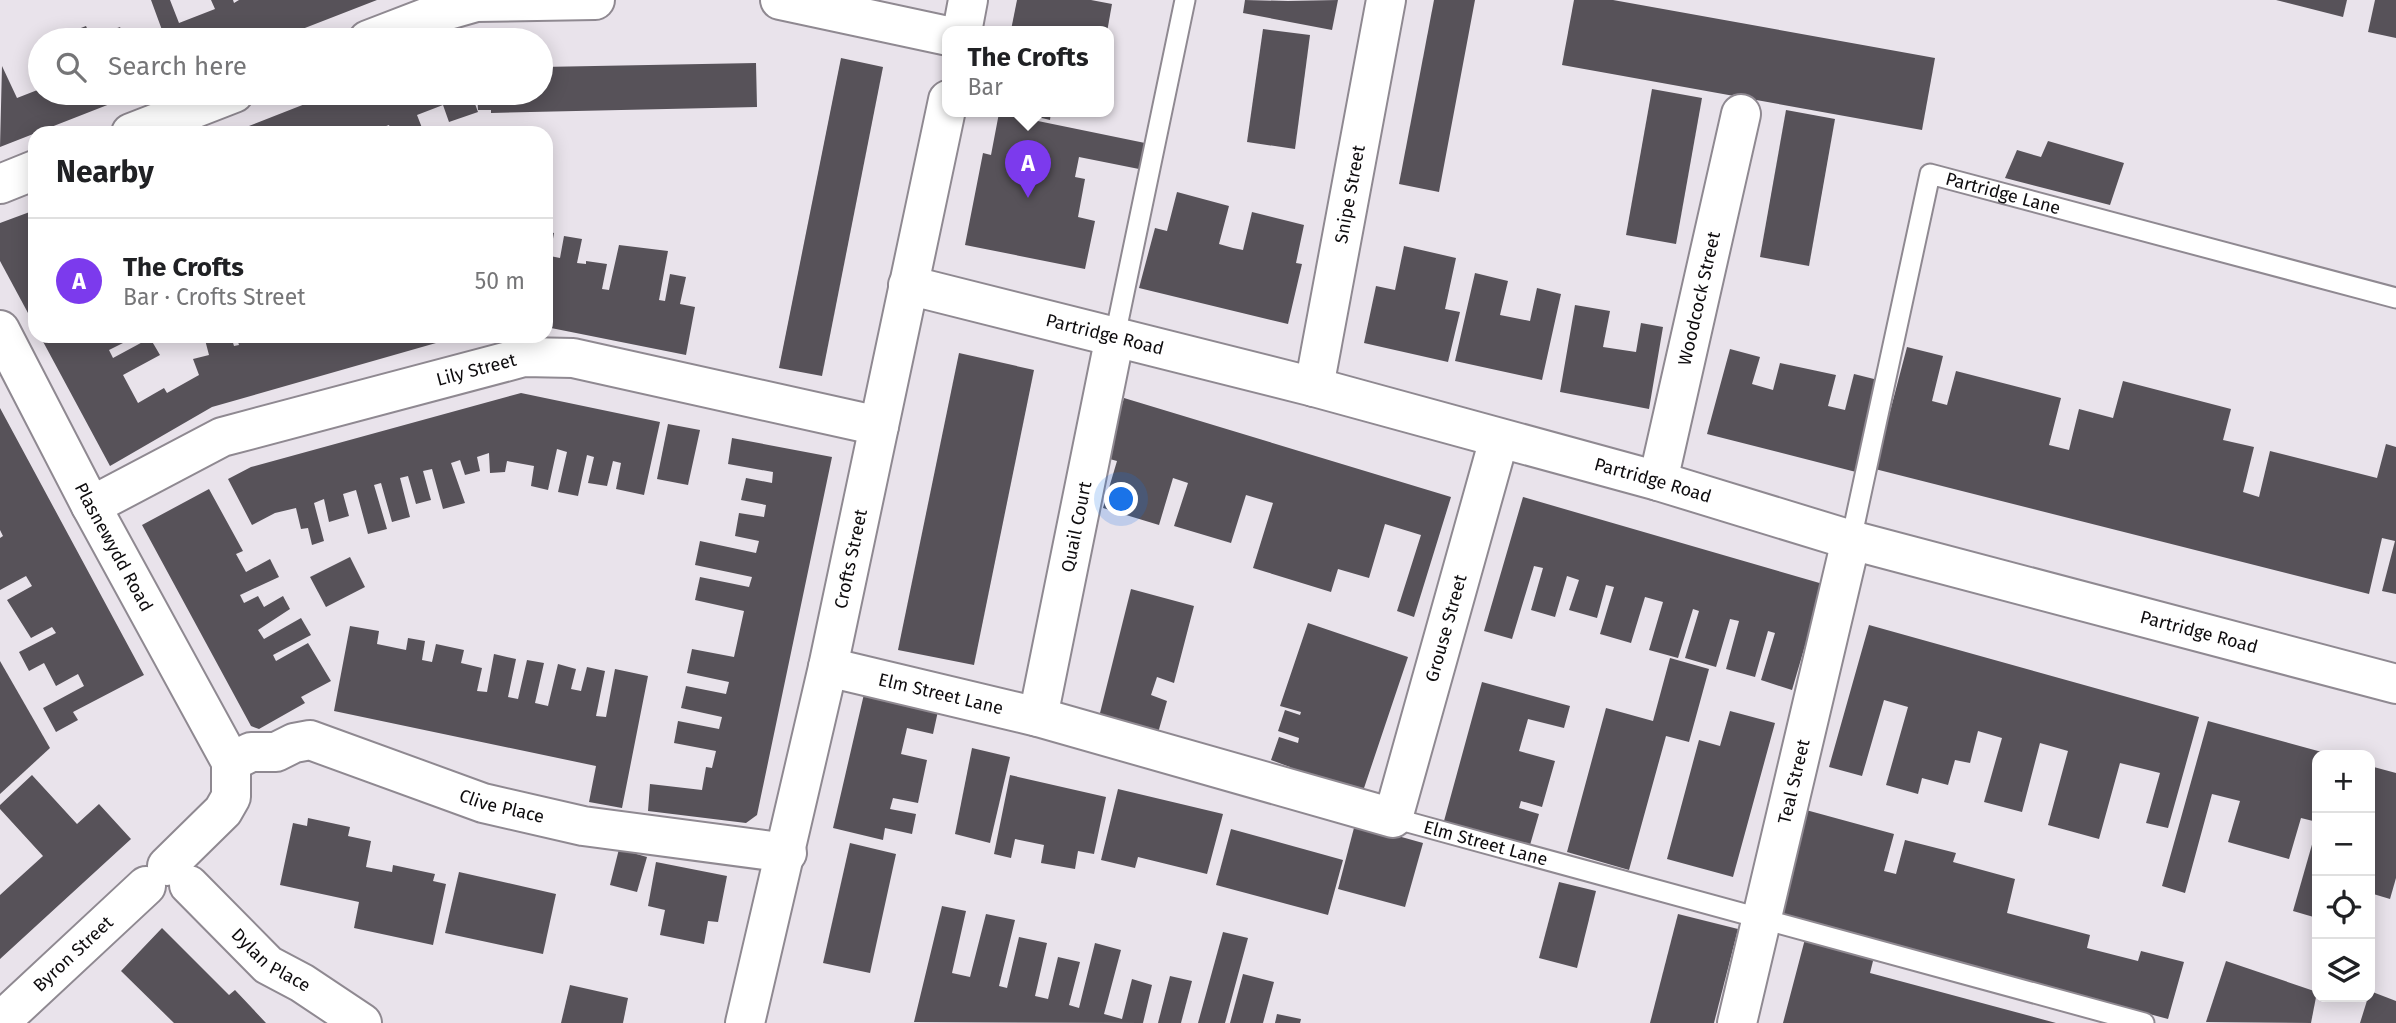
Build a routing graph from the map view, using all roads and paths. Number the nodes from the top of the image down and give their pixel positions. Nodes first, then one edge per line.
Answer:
1 (595, 0) edge
2 (780, 0) edge
3 (968, 0) edge
4 (1185, 0) edge
5 (1386, 0) edge
6 (963, 26) edge
7 (399, 28) edge
8 (942, 35) edge
9 (203, 105) edge
10 (1741, 114) dead end
11 (943, 117) edge
12 (149, 126) edge
13 (28, 173) edge
14 (0, 184) edge
15 (908, 285) junction
16 (2396, 298) edge
17 (0, 330) edge
18 (1115, 336) junction
19 (1314, 387) junction
20 (879, 426) junction
21 (1499, 439) junction
22 (1658, 481) junction
23 (91, 506) junction
24 (1851, 540) junction
25 (828, 667) junction
26 (2396, 684) edge
27 (1038, 717) junction
28 (231, 762) junction
29 (1393, 818) junction
30 (787, 853) junction
31 (167, 879) junction
32 (1763, 919) junction
33 (756, 1021) edge
34 (0, 1022) edge
35 (362, 1023) edge
36 (1737, 1023) edge
37 (2144, 1023) edge

1 - 7 street
2 - 8 street
3 - 6 street
4 - 18 lane
5 - 19 street, Snipe Street
9 - 12 street
10 - 22 street, Woodcock Street
11 - 15 street, Crofts Street
13 - 14 street
15 - 18 street, Partridge Road
15 - 20 street, Crofts Street
16 - 24 lane, Partridge Lane
17 - 23 street, Plasnewydd Road
18 - 19 street, Partridge Road
18 - 27 street, Quail Court
19 - 21 street, Partridge Road
20 - 23 street, Lily Street
20 - 25 street, Crofts Street
21 - 22 street, Partridge Road
21 - 29 street, Grouse Street
22 - 24 street, Partridge Road
23 - 28 street, Plasnewydd Road
24 - 26 street, Partridge Road
24 - 32 street, Teal Street
25 - 27 street, Elm Street Lane
25 - 30 street, Crofts Street
27 - 29 street, Elm Street Lane
28 - 30 street, Clive Place
28 - 31 street, Byron Street
29 - 32 lane, Elm Street Lane
30 - 33 street, Crofts Street
31 - 34 street, Byron Street
31 - 35 street, Dylan Place
32 - 36 street, Teal Street
32 - 37 lane, Elm Street Lane

